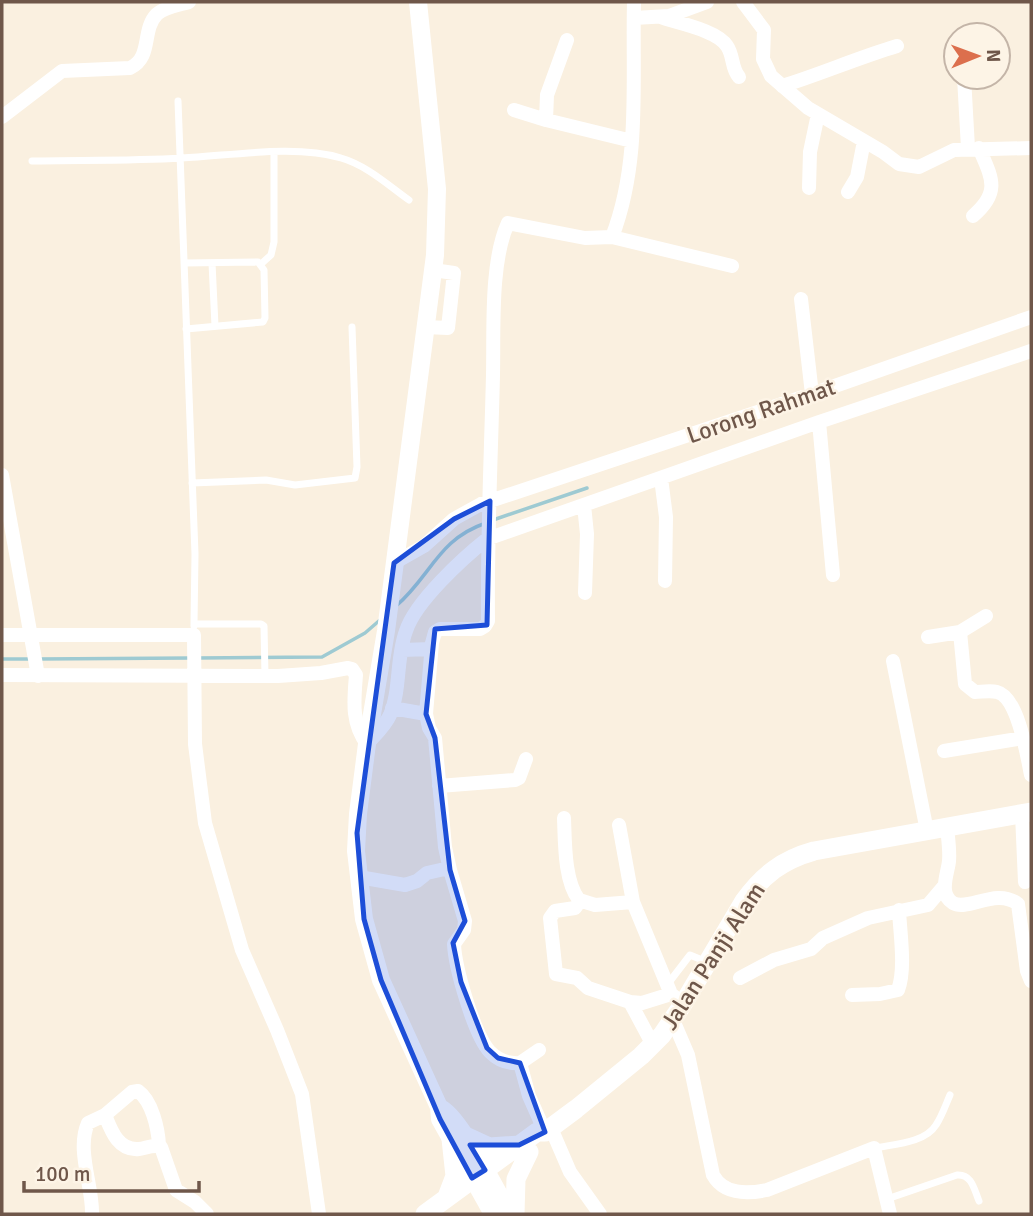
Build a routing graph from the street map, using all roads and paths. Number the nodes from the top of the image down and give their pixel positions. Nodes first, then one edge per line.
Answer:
1 (189, 2) edge
2 (418, 2) edge
3 (634, 2) edge
4 (707, 2) edge
5 (743, 2) edge
6 (634, 18) junction
7 (660, 18) junction
8 (567, 40) dead end
9 (897, 46) dead end
10 (739, 77) dead end
11 (782, 86) junction
12 (966, 91) edge
13 (178, 101) dead end
14 (514, 110) dead end
15 (818, 114) junction
16 (2, 117) edge
17 (546, 120) junction
18 (632, 141) junction
19 (864, 141) junction
20 (974, 148) junction
21 (1031, 148) edge
22 (274, 153) junction
23 (180, 159) junction
24 (32, 160) dead end
25 (809, 188) dead end
26 (848, 192) dead end
27 (409, 200) dead end
28 (973, 216) dead end
29 (612, 237) junction
30 (184, 263) junction
31 (212, 263) junction
32 (261, 264) junction
33 (732, 266) dead end
34 (802, 299) dead end
35 (1031, 317) edge
36 (215, 327) junction
37 (352, 327) dead end
38 (186, 328) junction
39 (1031, 351) edge
40 (812, 394) junction
41 (819, 422) junction
42 (2, 475) edge
43 (661, 478) junction
44 (192, 482) junction
45 (489, 503) junction
46 (584, 505) junction
47 (487, 537) junction
48 (394, 563) junction
49 (833, 575) dead end
50 (666, 581) dead end
51 (585, 593) dead end
52 (986, 616) dead end
53 (194, 629) junction
54 (960, 632) junction
55 (2, 635) edge
56 (32, 635) junction
57 (928, 637) dead end
58 (431, 649) junction
59 (402, 650) junction
60 (893, 661) dead end
61 (2, 676) edge
62 (38, 676) junction
63 (265, 676) junction
64 (194, 677) junction
65 (393, 708) junction
66 (426, 714) junction
67 (1023, 738) junction
68 (367, 744) junction
69 (943, 751) dead end
70 (526, 759) dead end
71 (1031, 775) edge
72 (439, 786) junction
73 (1027, 813) edge
74 (564, 818) dead end
75 (620, 825) dead end
76 (947, 827) junction
77 (927, 831) junction
78 (449, 867) junction
79 (359, 877) junction
80 (1025, 882) dead end
81 (945, 885) junction
82 (580, 901) junction
83 (633, 902) junction
84 (899, 910) junction
85 (740, 978) dead end
86 (1031, 981) edge
87 (852, 995) dead end
88 (673, 1001) junction
89 (630, 1002) junction
90 (653, 1045) junction
91 (539, 1050) dead end
92 (520, 1063) junction
93 (950, 1095) dead end
94 (105, 1115) junction
95 (548, 1130) junction
96 (457, 1137) junction
97 (159, 1145) junction
98 (524, 1148) junction
99 (874, 1148) junction
100 (482, 1179) junction
101 (886, 1199) junction
102 (979, 1201) dead end
103 (445, 1210) edge
104 (92, 1214) edge
105 (208, 1214) edge
106 (319, 1214) edge
107 (425, 1214) edge
108 (493, 1214) edge
109 (512, 1214) edge
110 (600, 1214) edge
111 (890, 1214) edge

1 - 16 street
2 - 48 street
3 - 6 street
4 - 7 street
5 - 11 street
6 - 7 street
6 - 18 street
7 - 10 street
8 - 17 street
9 - 11 street
11 - 15 street
12 - 20 street
13 - 23 lane
14 - 17 street
15 - 19 street
15 - 25 street
17 - 18 street
18 - 29 street
19 - 20 street
19 - 26 street
20 - 21 street
20 - 28 street
22 - 23 lane
22 - 27 lane
22 - 32 lane
23 - 24 lane
23 - 30 lane
29 - 33 street
29 - 45 street
30 - 31 lane
30 - 38 lane
31 - 32 lane
31 - 36 lane
32 - 36 lane
34 - 40 street
35 - 40 street, Lorong Rahmat
36 - 38 lane
37 - 44 lane
38 - 44 lane
39 - 41 street
40 - 45 street, Lorong Rahmat
41 - 43 street
41 - 49 street
42 - 56 street
43 - 46 street
43 - 50 street
44 - 53 lane
45 - 47 street
45 - 48 street, Lorong Rahmat
46 - 47 street
46 - 51 street
47 - 58 street
47 - 59 street
48 - 68 street
52 - 54 street
53 - 56 street
53 - 63 lane
53 - 64 street
54 - 57 street
54 - 67 street
55 - 56 street
56 - 62 street
58 - 59 street
58 - 66 street
59 - 65 street
60 - 77 street
61 - 62 street
62 - 64 street
63 - 64 street
63 - 68 street
64 - 106 street
65 - 66 street
65 - 68 street
66 - 72 street
67 - 69 street
67 - 71 street
68 - 79 street
70 - 72 street
72 - 78 street
73 - 76 main road, Jalan Panji Alam
73 - 80 street
74 - 82 street
75 - 83 street
76 - 77 main road, Jalan Panji Alam
76 - 81 street
77 - 88 main road, Jalan Panji Alam
78 - 79 street
78 - 92 street
79 - 96 street
81 - 84 street
81 - 86 street
82 - 83 street
82 - 89 street
83 - 88 street
84 - 85 street
84 - 87 street
88 - 89 street
88 - 90 main road, Jalan Panji Alam
88 - 99 street
89 - 90 street
90 - 95 main road, Jalan Panji Alam
91 - 92 street
92 - 95 street
93 - 99 lane
94 - 97 street
94 - 97 street
94 - 104 street
95 - 98 main road, Jalan Panji Alam
95 - 110 street
96 - 98 main road
96 - 100 street
96 - 103 main road
97 - 105 street
98 - 100 main road, Jalan Panji Alam
98 - 109 main road
99 - 101 street
100 - 103 main road, Jalan Panji Alam
100 - 108 street
100 - 109 street
101 - 102 lane
101 - 111 street
103 - 107 main road, Jalan Panji Alam

